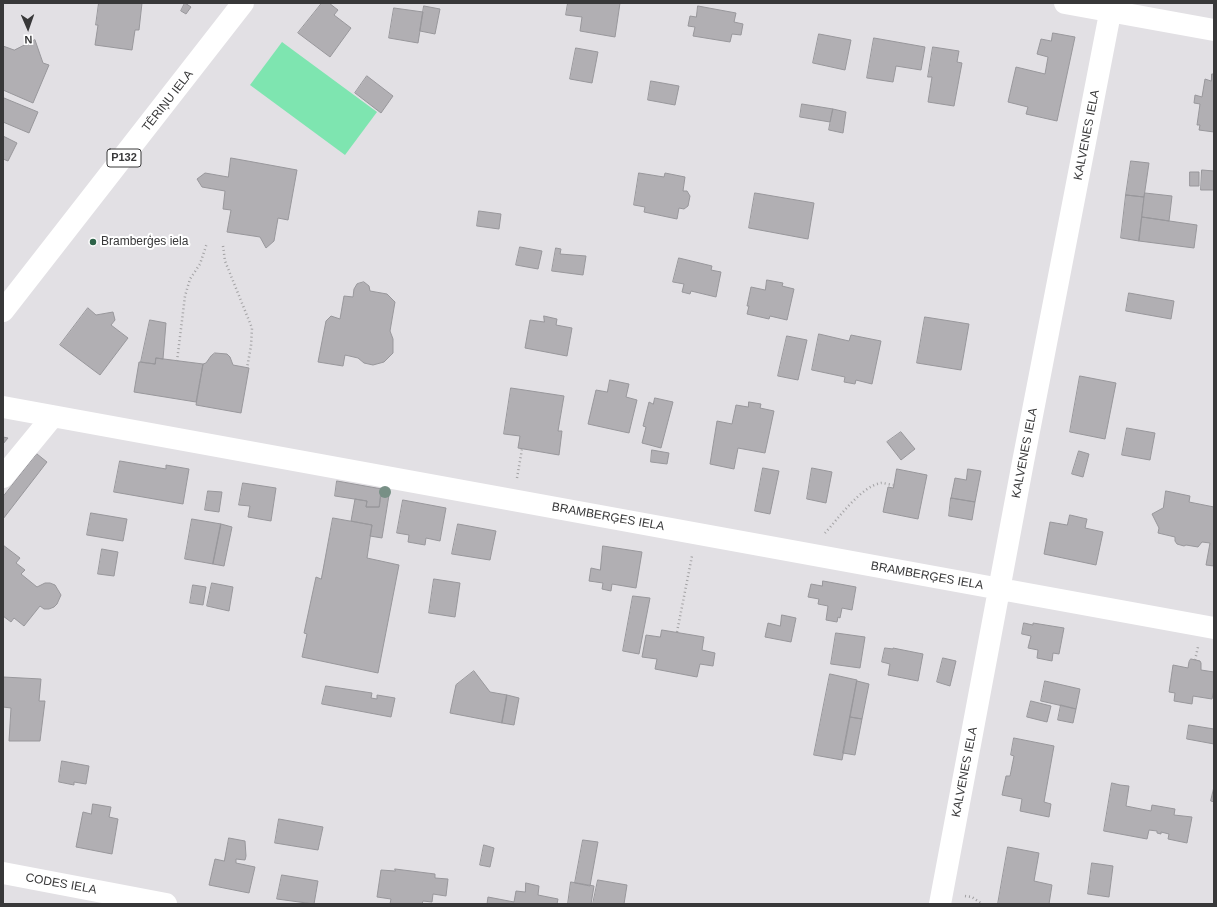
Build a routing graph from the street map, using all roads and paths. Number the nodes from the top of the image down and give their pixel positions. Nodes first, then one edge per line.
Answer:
1 (243, 3) edge
2 (1065, 3) edge
3 (1112, 7) edge
4 (1214, 30) edge
5 (207, 243) dead end
6 (224, 246) dead end
7 (3, 311) edge
8 (177, 361) dead end
9 (247, 368) dead end
10 (3, 407) edge
11 (53, 416) junction
12 (522, 449) dead end
13 (3, 477) edge
14 (894, 485) dead end
15 (513, 500) junction
16 (824, 534) dead end
17 (703, 535) junction
18 (1000, 590) junction
19 (1214, 628) edge
20 (676, 632) dead end
21 (3, 873) edge
22 (166, 904) edge
23 (940, 904) edge

1 - 7 street, TĒRIŅU IELA / P132
2 - 3 street
3 - 4 street
3 - 18 street, KALVENES IELA
5 - 8 path
6 - 9 path
10 - 11 street, BRAMBERĢES IELA
11 - 13 street
11 - 15 street, BRAMBERĢES IELA
12 - 15 path
14 - 16 path
15 - 17 street, BRAMBERĢES IELA
17 - 18 street, BRAMBERĢES IELA
17 - 20 path
18 - 19 street, BRAMBERĢES IELA
18 - 23 street, KALVENES IELA
21 - 22 street, CODES IELA

